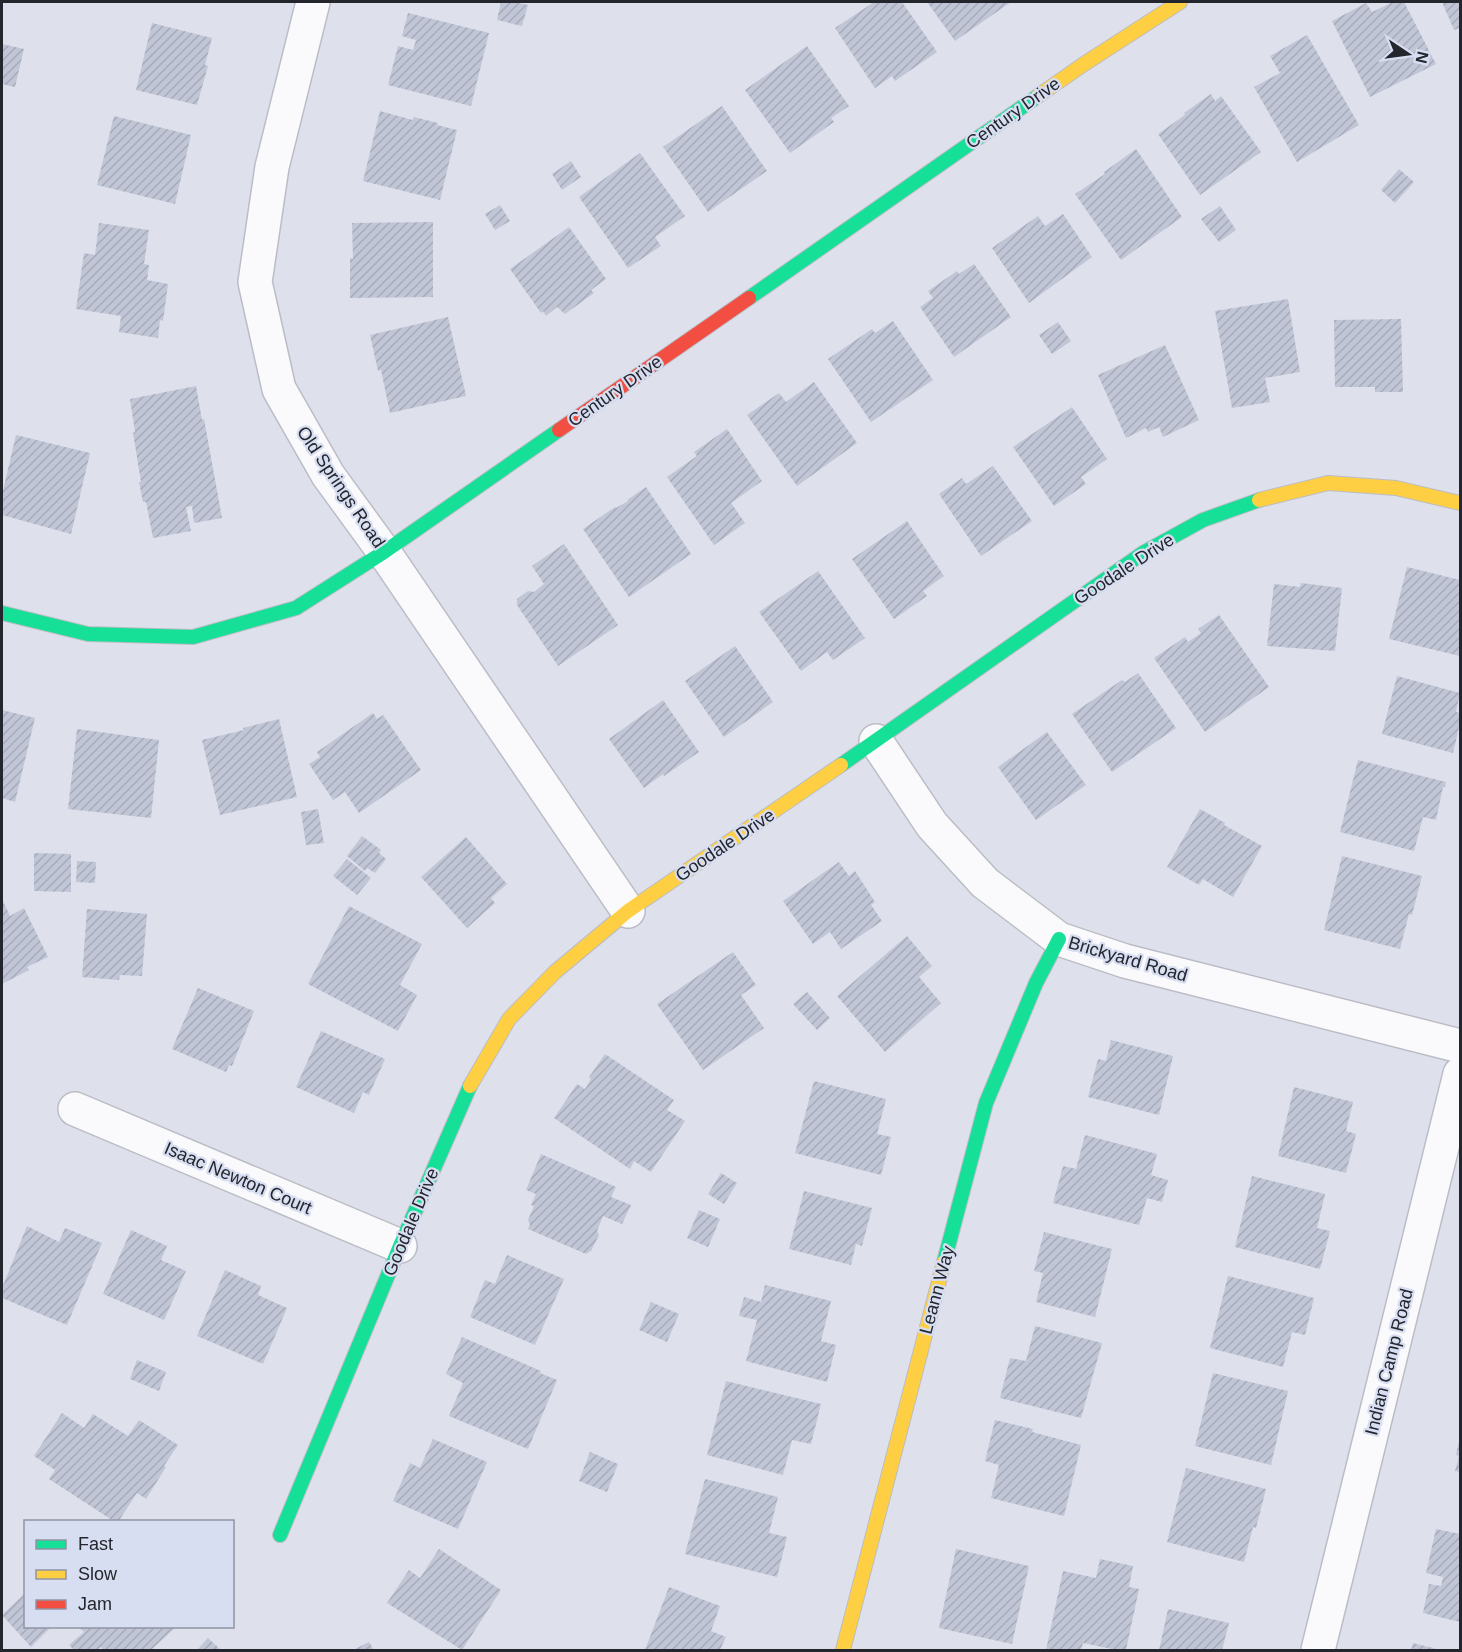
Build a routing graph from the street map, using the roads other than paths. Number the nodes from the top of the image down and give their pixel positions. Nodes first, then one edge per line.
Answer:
1 (313, 2) edge
2 (1179, 2) edge
3 (1461, 503) edge
4 (384, 552) junction
5 (2, 613) edge
6 (876, 741) junction
7 (628, 911) junction
8 (1059, 939) junction
9 (1461, 1046) edge
10 (1461, 1074) edge
11 (75, 1109) dead end
12 (400, 1246) junction
13 (280, 1535) dead end
14 (843, 1650) edge
15 (1318, 1650) edge

1 - 4 street, Old Springs Road
2 - 4 street, Century Drive
3 - 6 street, Goodale Drive
4 - 5 street, Century Drive
4 - 7 street, Old Springs Road
6 - 7 street, Goodale Drive
6 - 8 street, Brickyard Road
7 - 12 street, Goodale Drive
8 - 9 street, Brickyard Road
8 - 14 street, Leann Way
10 - 15 street, Indian Camp Road
11 - 12 street, Isaac Newton Court
12 - 13 street, Goodale Drive

